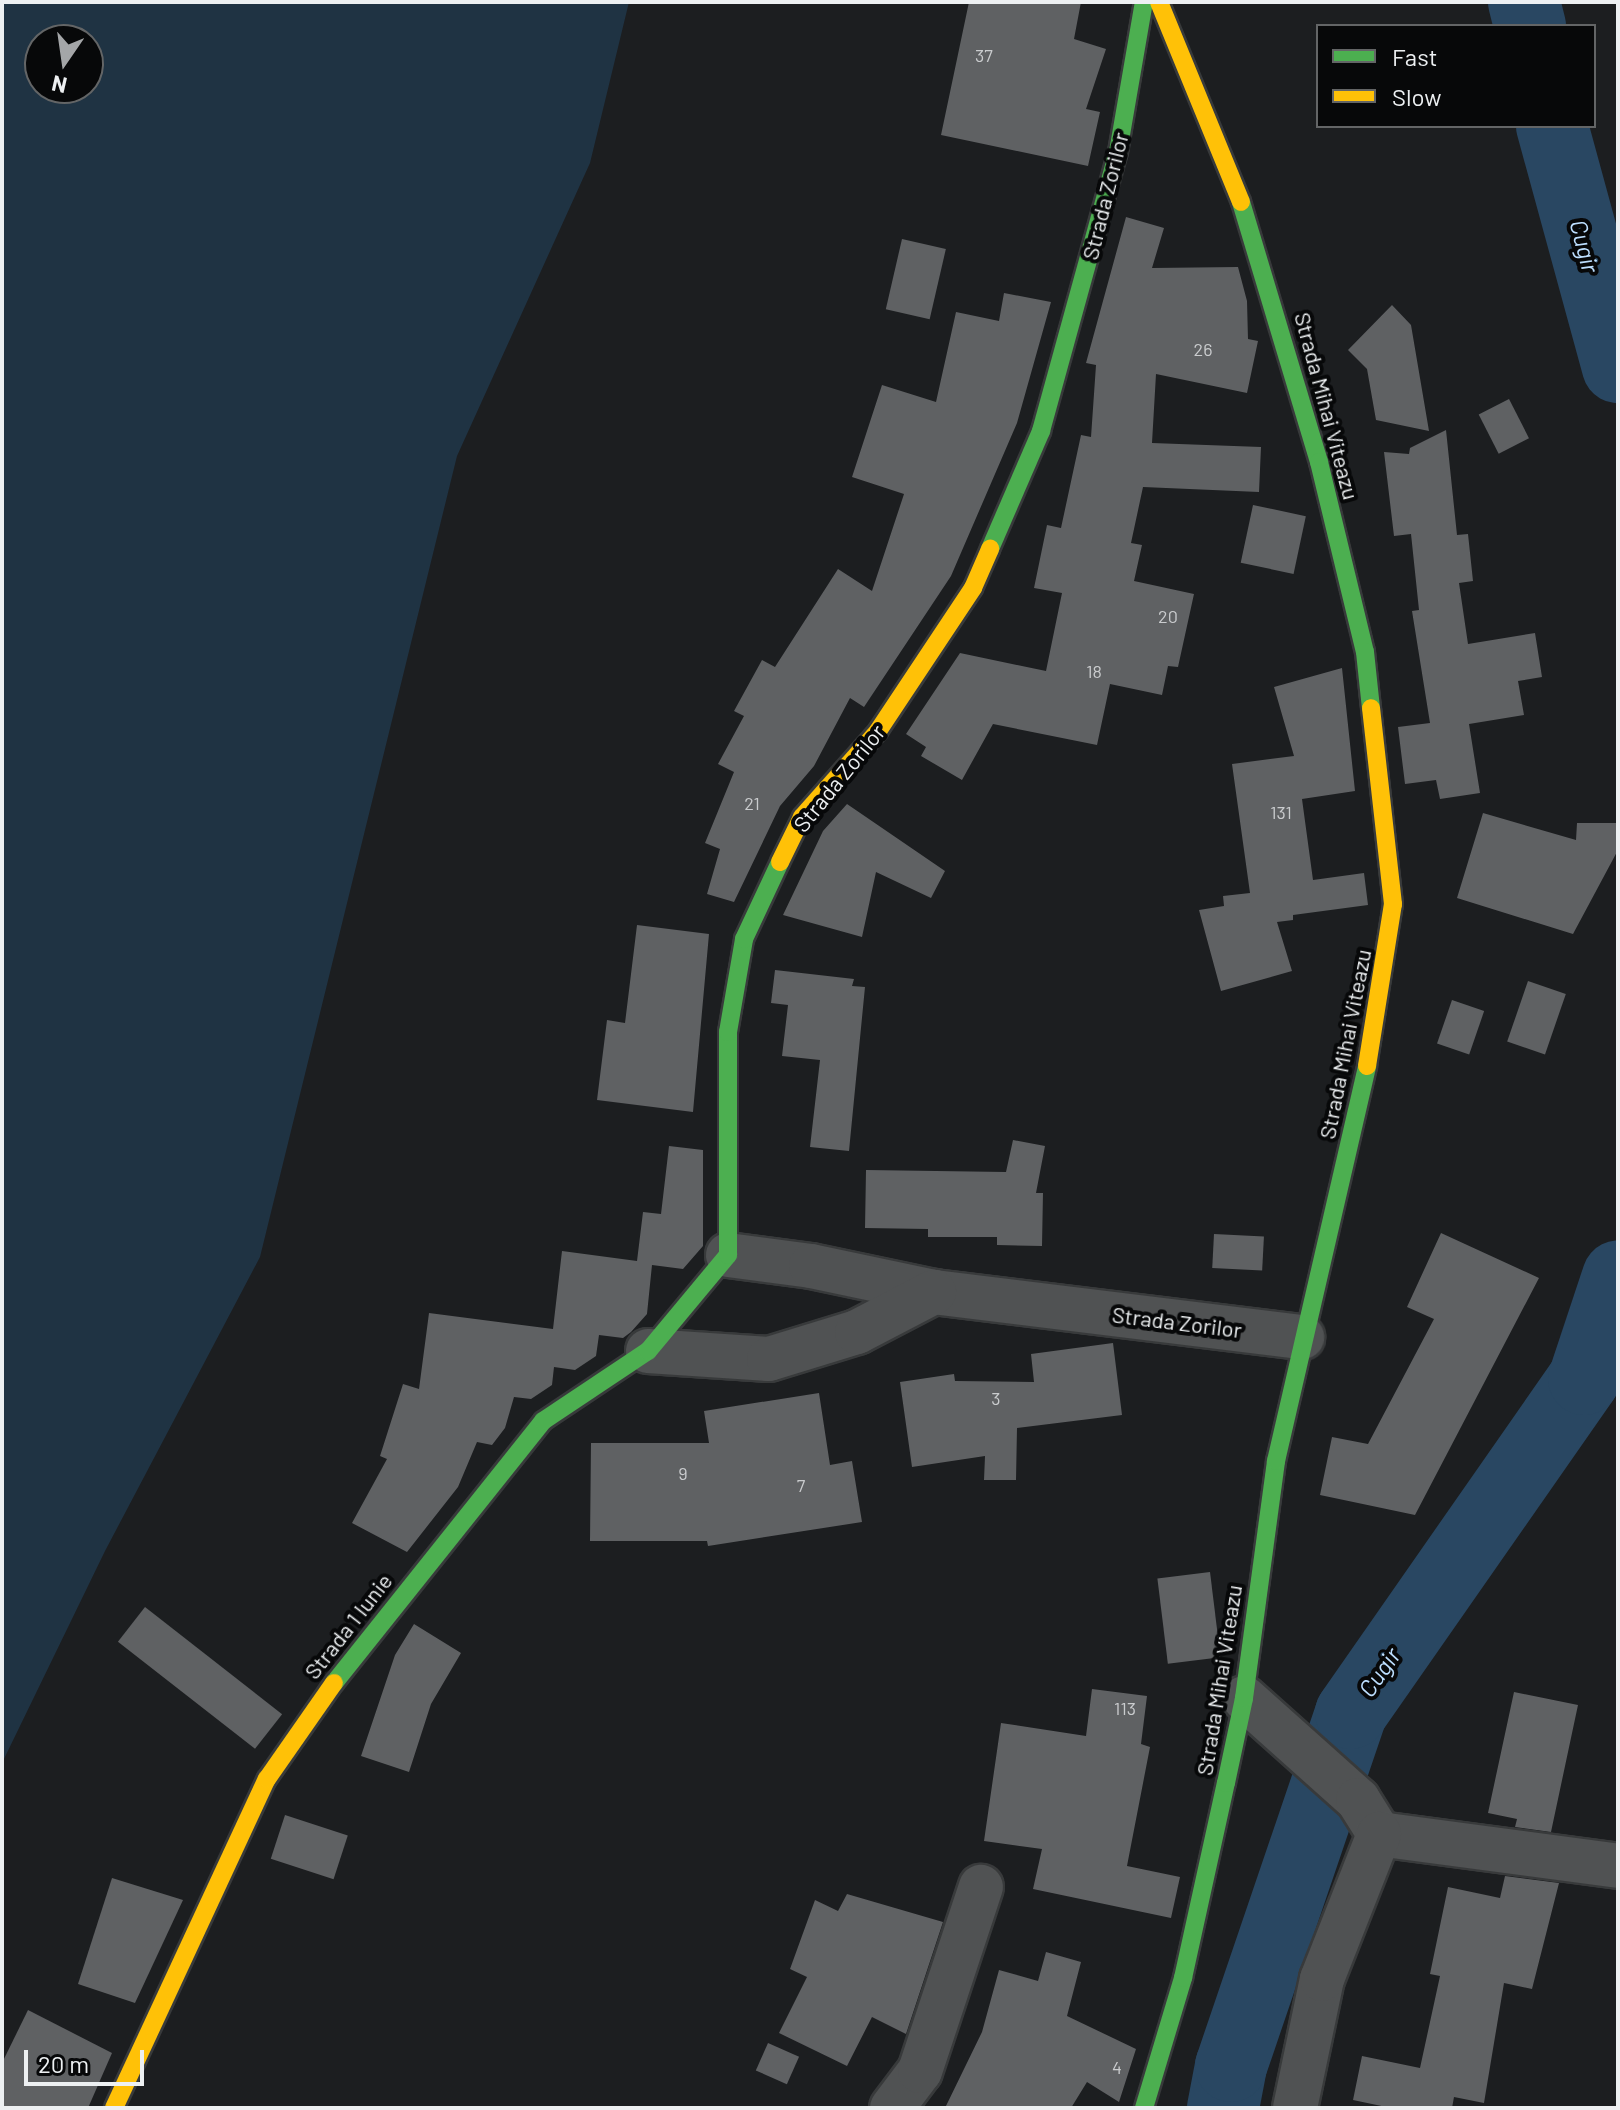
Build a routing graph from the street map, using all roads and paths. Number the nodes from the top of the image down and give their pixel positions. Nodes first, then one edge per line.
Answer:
1 (1144, 2) edge
2 (1159, 2) edge
3 (728, 1255) junction
4 (934, 1292) junction
5 (1302, 1337) junction
6 (648, 1351) junction
7 (1258, 1710) junction
8 (1368, 1817) junction
9 (1618, 1866) edge
10 (981, 1887) dead end
11 (114, 2108) edge
12 (892, 2108) edge
13 (1144, 2108) edge
14 (1295, 2108) edge

1 - 3 street, Strada Zorilor
2 - 5 street, Strada Mihai Viteazu
3 - 4 street, Strada Zorilor
3 - 6 street, Strada 1 Iunie
4 - 5 street, Strada Zorilor
4 - 6 street
5 - 7 street, Strada Mihai Viteazu
6 - 11 street, Strada 1 Iunie
7 - 8 street
7 - 13 street, Strada Mihai Viteazu
8 - 9 street
8 - 14 street
10 - 12 street

